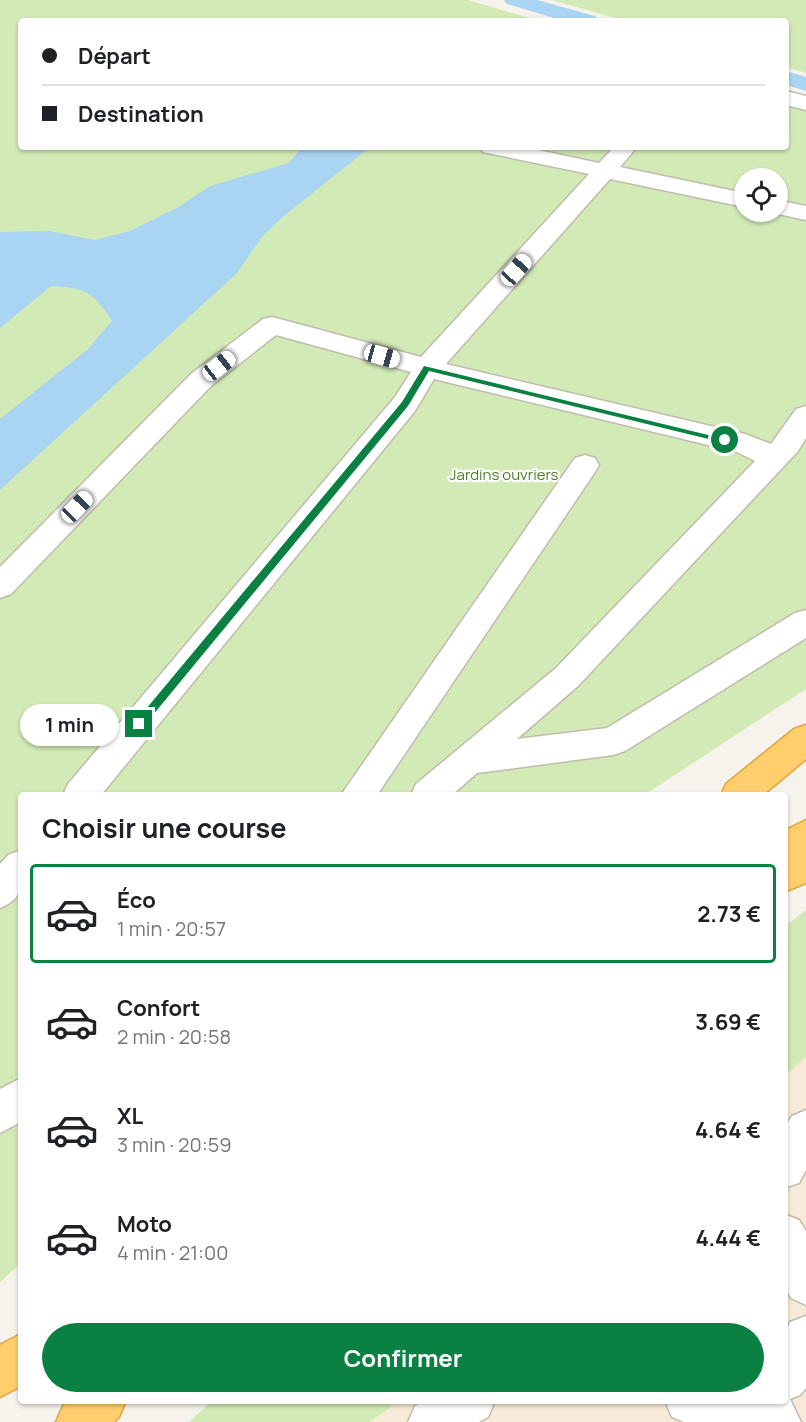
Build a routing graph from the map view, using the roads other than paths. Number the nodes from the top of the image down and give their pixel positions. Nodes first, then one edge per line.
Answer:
1 (789, 99) edge
2 (806, 103) edge
3 (505, 150) edge
4 (623, 150) edge
5 (604, 172) junction
6 (734, 198) edge
7 (788, 209) edge
8 (806, 213) edge
9 (427, 368) junction
10 (806, 416) edge
11 (790, 453) edge
12 (585, 465) dead end
13 (0, 586) edge
14 (806, 622) edge
15 (806, 739) edge
16 (806, 758) edge
17 (470, 760) junction
18 (82, 792) edge
19 (360, 792) edge
20 (432, 792) edge
21 (742, 792) edge
22 (757, 792) edge
23 (806, 836) edge
24 (788, 848) edge
25 (806, 866) edge
26 (18, 870) edge
27 (788, 874) edge
28 (0, 891) edge
29 (18, 1100) edge
30 (0, 1113) edge
31 (806, 1130) edge
32 (788, 1161) edge
33 (788, 1242) edge
34 (806, 1283) edge
35 (806, 1338) edge
36 (18, 1359) edge
37 (0, 1374) edge
38 (788, 1374) edge
39 (100, 1404) edge
40 (466, 1404) edge
41 (704, 1404) edge
42 (736, 1404) edge
43 (768, 1404) edge
44 (79, 1422) edge
45 (431, 1422) edge
46 (778, 1422) edge

1 - 2 street
3 - 5 street
4 - 5 street
5 - 6 street
5 - 9 street
7 - 8 street
9 - 11 street
9 - 13 street
9 - 18 street
10 - 11 street
11 - 17 street
12 - 19 street
14 - 17 street
15 - 21 highway
16 - 22 highway
17 - 20 street
23 - 24 highway
25 - 27 highway
26 - 28 street
29 - 30 street
31 - 32 street
33 - 34 street
35 - 38 street
36 - 37 highway
39 - 44 highway
40 - 45 street
41 - 42 street
43 - 46 street

